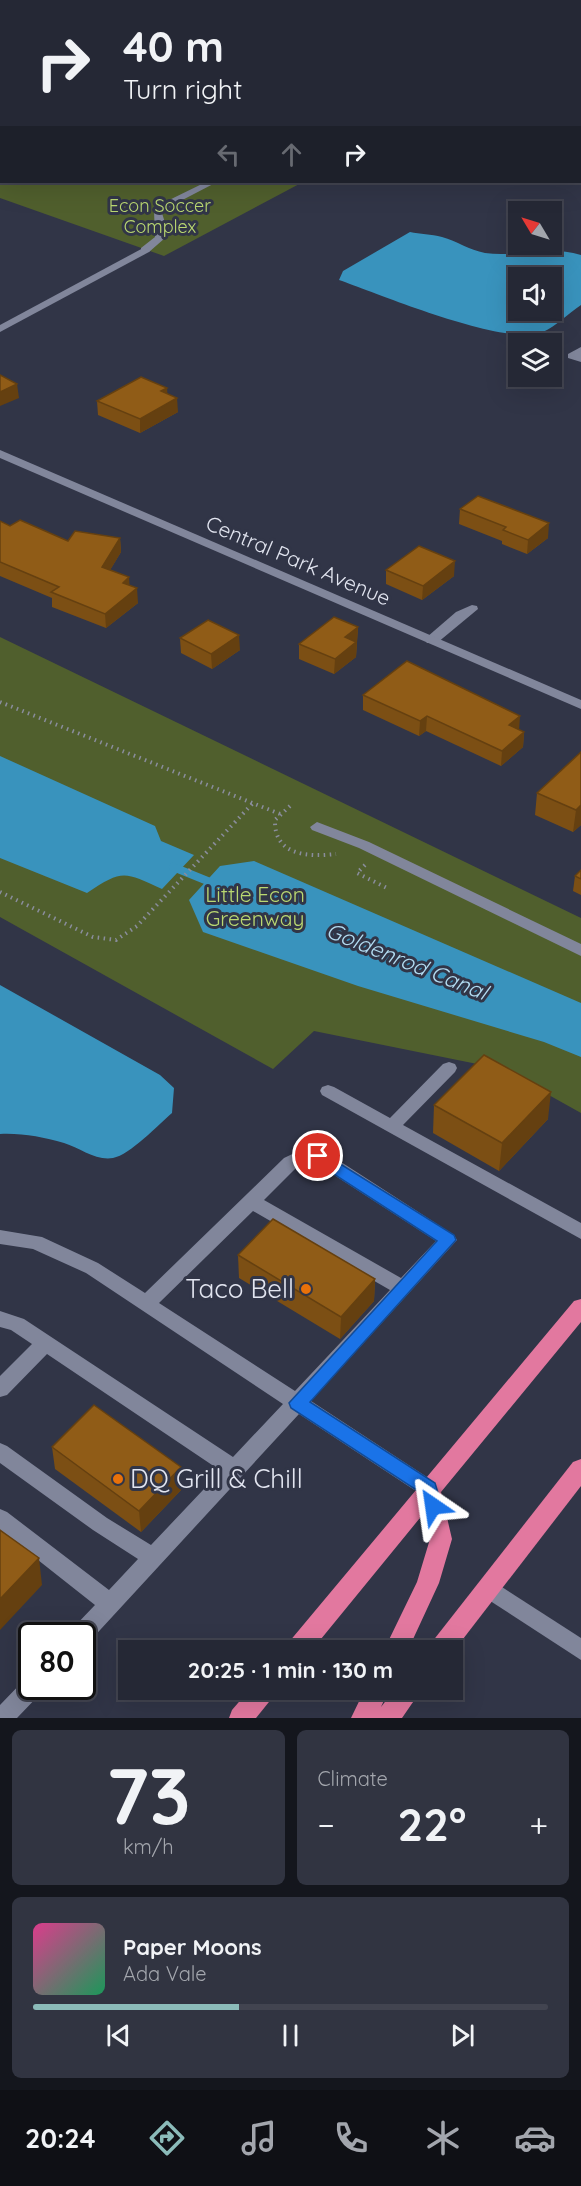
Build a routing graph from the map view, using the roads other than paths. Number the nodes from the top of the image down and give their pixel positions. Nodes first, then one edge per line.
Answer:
1 (210, 183) edge
2 (0, 329) edge
3 (581, 350) edge
4 (581, 359) edge
5 (0, 454) edge
6 (472, 609) dead end
7 (432, 640) junction
8 (581, 705) edge
9 (317, 826) dead end
10 (581, 951) edge
11 (449, 1068) dead end
12 (328, 1091) dead end
13 (391, 1127) junction
14 (251, 1201) junction
15 (581, 1232) edge
16 (0, 1237) edge
17 (403, 1288) junction
18 (146, 1304) junction
19 (581, 1307) edge
20 (0, 1319) edge
21 (46, 1343) junction
22 (0, 1389) edge
23 (298, 1403) junction
24 (0, 1452) edge
25 (581, 1469) edge
26 (236, 1470) junction
27 (429, 1489) junction
28 (0, 1518) edge
29 (153, 1558) junction
30 (488, 1588) junction
31 (110, 1604) junction
32 (93, 1622) edge
33 (305, 1640) edge
34 (401, 1640) edge
35 (448, 1640) edge
36 (581, 1650) edge
37 (19, 1700) edge
38 (256, 1700) edge
39 (372, 1700) edge
40 (401, 1700) edge
41 (2, 1718) edge
42 (241, 1718) edge
43 (363, 1718) edge
44 (387, 1718) edge

1 - 2 street
3 - 4 street
5 - 7 street, Central Park Avenue
6 - 7 street
7 - 8 street, Central Park Avenue
9 - 10 street
11 - 13 street
12 - 13 street
13 - 15 street
14 - 17 street
14 - 17 street
14 - 18 street
16 - 18 street
17 - 23 street
18 - 23 street
19 - 27 highway
20 - 21 street
21 - 22 street
21 - 26 street
23 - 26 street
23 - 27 street
24 - 29 street
25 - 30 highway
26 - 29 street
27 - 33 highway
27 - 34 highway
28 - 31 street
29 - 31 street
30 - 35 highway
30 - 36 street
31 - 32 street
37 - 41 street
38 - 42 highway
39 - 43 highway
40 - 44 highway

